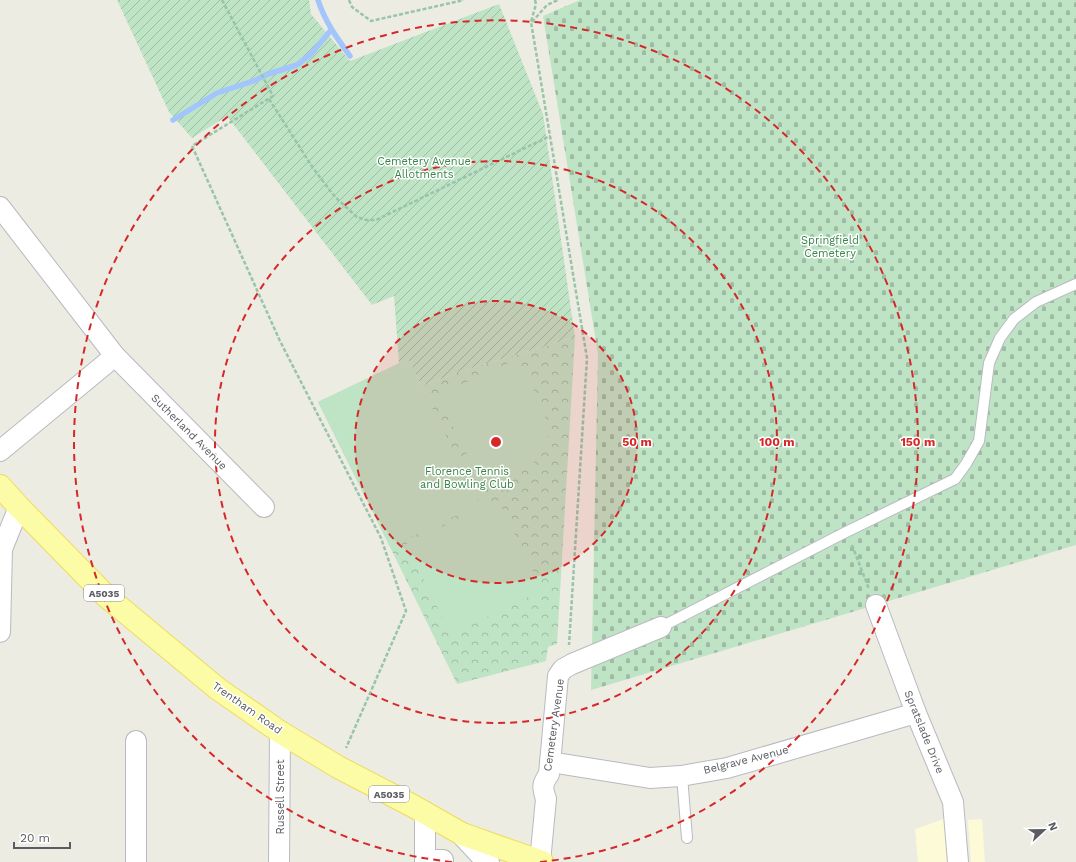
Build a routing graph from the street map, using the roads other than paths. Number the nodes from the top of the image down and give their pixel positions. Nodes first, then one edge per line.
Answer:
1 (0, 207) edge
2 (1076, 284) edge
3 (115, 356) junction
4 (0, 451) edge
5 (0, 486) edge
6 (19, 507) junction
7 (264, 507) dead end
8 (876, 605) road end
9 (661, 627) joint
10 (0, 632) edge
11 (916, 713) junction
12 (280, 732) junction
13 (136, 741) dead end
14 (550, 762) junction
15 (682, 776) junction
16 (425, 812) junction
17 (462, 834) junction
18 (687, 838) dead end
19 (431, 861) edge
20 (136, 862) edge
21 (280, 862) edge
22 (488, 862) edge
23 (541, 862) edge
24 (958, 862) edge

1 - 3 street, Sutherland Avenue
2 - 9 lane
3 - 4 street
3 - 7 street, Sutherland Avenue
5 - 6 main road, Trentham Road / A5035
6 - 10 street
6 - 12 main road, Trentham Road / A5035
8 - 11 street, Spratslade Drive
9 - 14 street, Cemetery Avenue
11 - 15 street, Belgrave Avenue
11 - 24 street, Spratslade Drive
12 - 16 main road, Trentham Road / A5035
12 - 21 street, Russell Street
13 - 20 street
14 - 15 street, Belgrave Avenue
14 - 23 street, Cemetery Avenue
15 - 18 lane
16 - 17 main road, Trentham Road / A5035
16 - 19 street
17 - 22 main road
17 - 23 main road, Trentham Road / A5035

